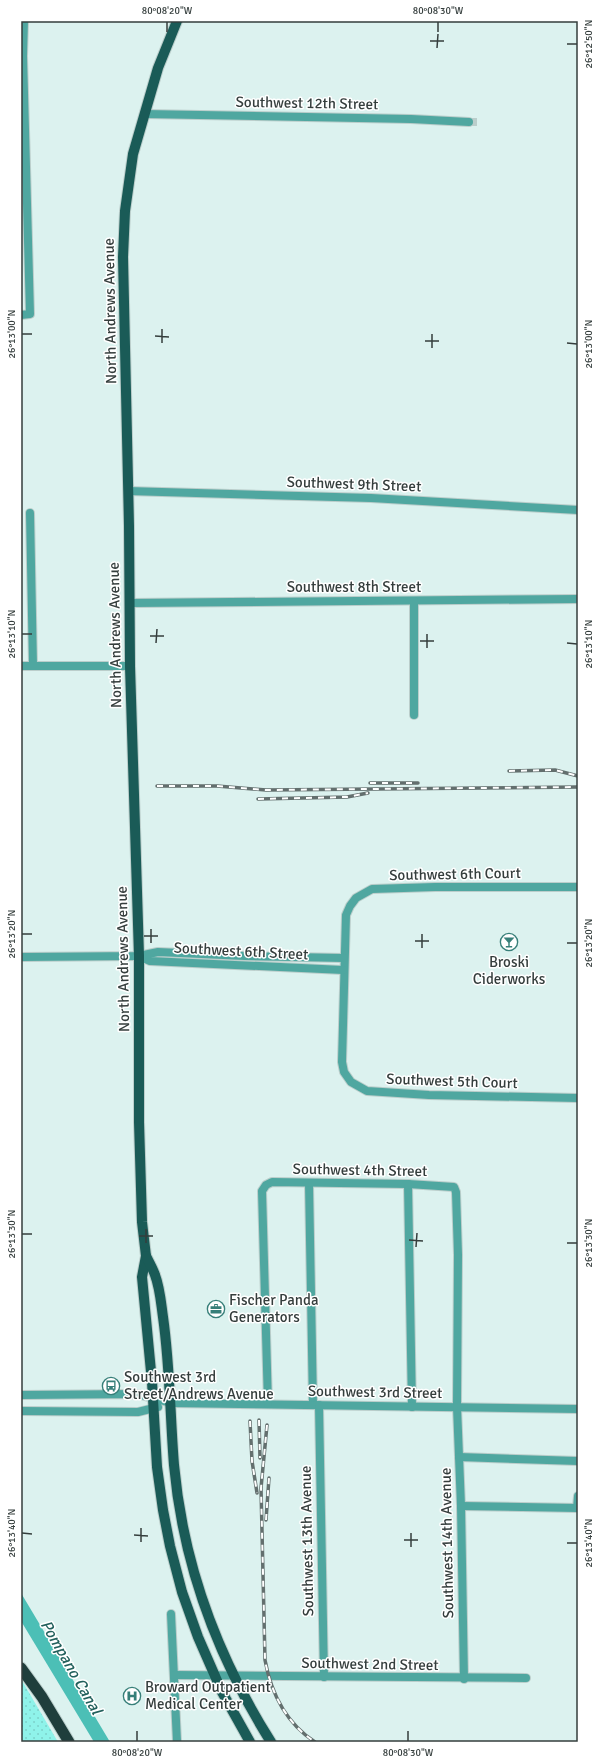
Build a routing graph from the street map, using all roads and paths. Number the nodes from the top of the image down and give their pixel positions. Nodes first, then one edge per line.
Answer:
1 (24, 21) edge
2 (177, 21) edge
3 (22, 56) edge
4 (144, 114) junction
5 (469, 122) tunnel mouth
6 (23, 141) edge
7 (24, 247) edge
8 (21, 315) edge
9 (128, 491) junction
10 (578, 510) edge
11 (30, 513) dead end
12 (578, 599) edge
13 (414, 601) junction
14 (130, 603) junction
15 (21, 666) edge
16 (33, 666) junction
17 (130, 666) junction
18 (414, 715) dead end
19 (578, 887) edge
20 (139, 956) junction
21 (21, 957) edge
22 (344, 958) junction
23 (343, 970) junction
24 (578, 1098) edge
25 (309, 1182) junction
26 (408, 1184) junction
27 (146, 1256) junction
28 (21, 1395) edge
29 (153, 1403) junction
30 (171, 1403) junction
31 (268, 1404) junction
32 (316, 1405) junction
33 (412, 1407) junction
34 (457, 1407) junction
35 (578, 1409) edge
36 (21, 1412) edge
37 (459, 1457) junction
38 (578, 1461) edge
39 (578, 1496) edge
40 (461, 1506) junction
41 (578, 1508) edge
42 (171, 1614) dead end
43 (21, 1668) edge
44 (174, 1675) junction
45 (214, 1676) junction
46 (233, 1676) junction
47 (324, 1677) junction
48 (526, 1678) dead end
49 (464, 1679) junction
50 (63, 1742) edge
51 (70, 1742) edge
52 (177, 1742) edge
53 (250, 1742) edge
54 (270, 1742) edge

1 - 3 street
2 - 4 main road, North Andrews Avenue
3 - 6 street
4 - 5 street, Southwest 12th Street
4 - 9 main road, North Andrews Avenue
6 - 7 street
7 - 8 street
9 - 10 street, Southwest 9th Street
9 - 14 main road, North Andrews Avenue
11 - 16 street
12 - 13 street, Southwest 8th Street
13 - 14 street, Southwest 8th Street
13 - 18 street
14 - 17 main road, North Andrews Avenue
15 - 16 street
16 - 17 street
17 - 20 main road, North Andrews Avenue
19 - 22 street, Southwest 6th Court
20 - 21 street, Southwest 6th Street
20 - 22 street, Southwest 6th Street
20 - 23 street, Southwest 6th Street
20 - 27 main road, North Andrews Avenue
22 - 23 street
23 - 24 street, Southwest 5th Court
25 - 26 street, Southwest 4th Street
25 - 31 street, Southwest 4th Street
25 - 32 street, Southwest 13th Avenue
26 - 33 street
26 - 34 street, Southwest 4th Street
27 - 29 main road, North Andrews Avenue
27 - 30 main road, North Andrews Avenue
28 - 29 street, Southwest 3rd Street
29 - 30 street, Southwest 3rd Street
29 - 36 street, Southwest 3rd Street
29 - 45 main road, North Andrews Avenue
30 - 31 street, Southwest 3rd Street
30 - 46 main road, North Andrews Avenue
31 - 32 street, Southwest 3rd Street
32 - 33 street, Southwest 3rd Street
32 - 47 street, Southwest 13th Avenue
33 - 34 street, Southwest 3rd Street
34 - 35 street, Southwest 3rd Street
34 - 37 street, Southwest 14th Avenue
37 - 38 street
37 - 40 street, Southwest 14th Avenue
39 - 41 street
40 - 41 street
40 - 49 street, Southwest 14th Avenue
42 - 44 street
43 - 50 highway
43 - 51 highway
44 - 45 street, Southwest 2nd Street
44 - 52 street
45 - 46 street, Southwest 2nd Street
45 - 53 main road, North Andrews Avenue
46 - 47 street, Southwest 2nd Street
46 - 54 main road, North Andrews Avenue
47 - 49 street, Southwest 2nd Street
48 - 49 street, Southwest 2nd Street

